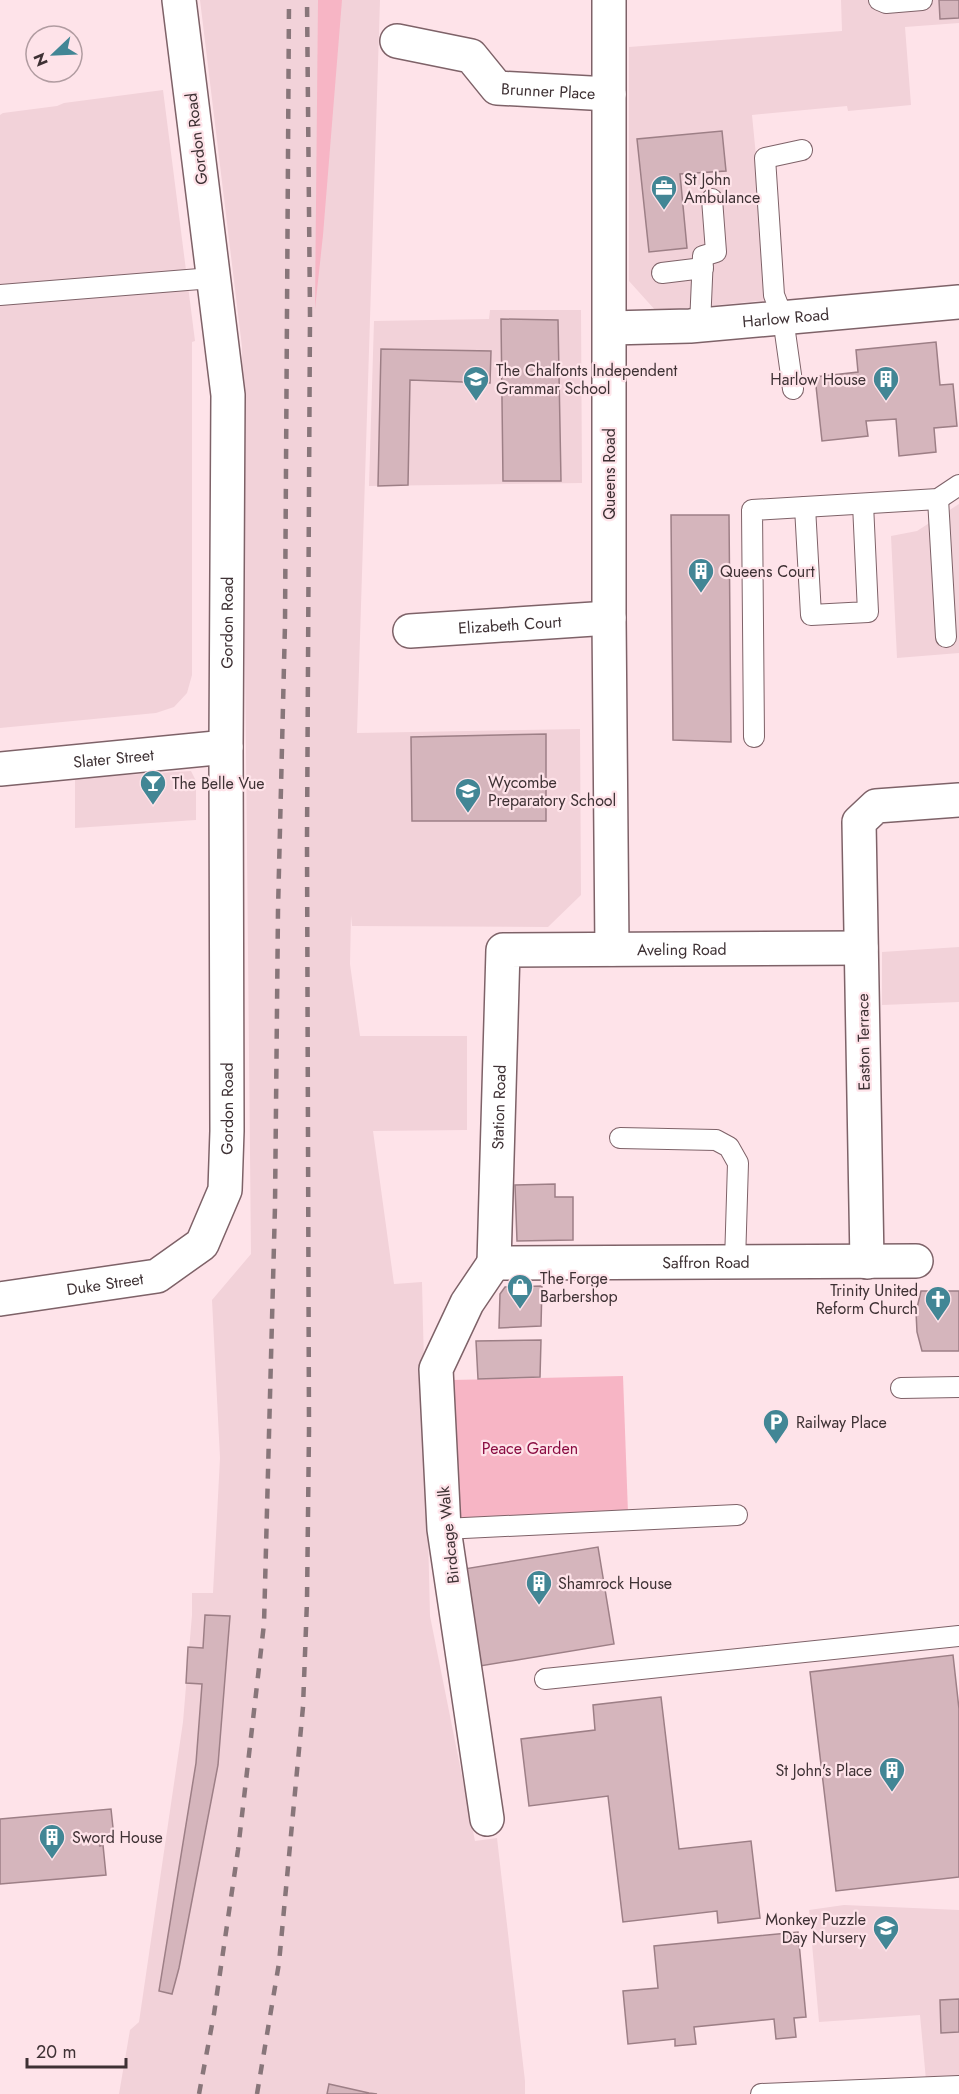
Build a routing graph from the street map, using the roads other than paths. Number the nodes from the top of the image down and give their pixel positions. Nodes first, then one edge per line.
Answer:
1 (178, 0) edge
2 (609, 0) edge
3 (879, 0) edge
4 (922, 0) edge
5 (397, 41) dead end
6 (609, 94) junction
7 (802, 150) dead end
8 (712, 199) dead end
9 (703, 268) junction
10 (662, 273) dead end
11 (212, 278) junction
12 (0, 295) edge
13 (959, 302) edge
14 (783, 318) junction
15 (700, 325) junction
16 (610, 328) junction
17 (793, 389) dead end
18 (959, 485) edge
19 (938, 499) junction
20 (863, 504) junction
21 (805, 507) junction
22 (609, 618) junction
23 (410, 631) dead end
24 (946, 638) dead end
25 (754, 737) dead end
26 (226, 747) junction
27 (0, 769) edge
28 (959, 800) edge
29 (861, 948) junction
30 (612, 949) junction
31 (502, 950) joint
32 (620, 1138) dead end
33 (202, 1244) joint
34 (916, 1261) dead end
35 (735, 1262) junction
36 (867, 1262) junction
37 (494, 1263) junction
38 (0, 1299) edge
39 (959, 1387) edge
40 (901, 1388) dead end
41 (737, 1515) dead end
42 (444, 1529) junction
43 (959, 1636) edge
44 (545, 1679) dead end
45 (487, 1819) dead end
46 (959, 2086) edge
47 (761, 2094) edge
48 (768, 2094) edge

1 - 11 street, Gordon Road
2 - 6 street, Queens Road
3 - 4 lane
5 - 6 street, Brunner Place
6 - 16 street, Queens Road
7 - 14 lane
8 - 9 lane
9 - 10 lane
9 - 15 lane
11 - 12 lane
11 - 26 street, Gordon Road
13 - 14 street, Harlow Road
14 - 15 street, Harlow Road
14 - 17 lane
15 - 16 street, Harlow Road
16 - 22 street, Queens Road
18 - 19 lane
19 - 20 lane
19 - 24 lane
20 - 21 lane
20 - 21 lane
21 - 25 lane
22 - 23 street, Elizabeth Court
22 - 30 street, Queens Road
26 - 27 street, Slater Street
26 - 33 street, Gordon Road
28 - 29 street, Easton Terrace
29 - 30 street, Aveling Road
29 - 36 street, Easton Terrace
30 - 31 street, Aveling Road
31 - 37 street, Station Road
32 - 35 lane
33 - 38 street, Duke Street
34 - 36 street, Saffron Road
35 - 36 street, Saffron Road
35 - 37 street, Saffron Road
37 - 42 street, Birdcage Walk
39 - 40 lane
41 - 42 lane
42 - 45 street, Birdcage Walk
43 - 44 lane
46 - 48 lane
47 - 48 lane

